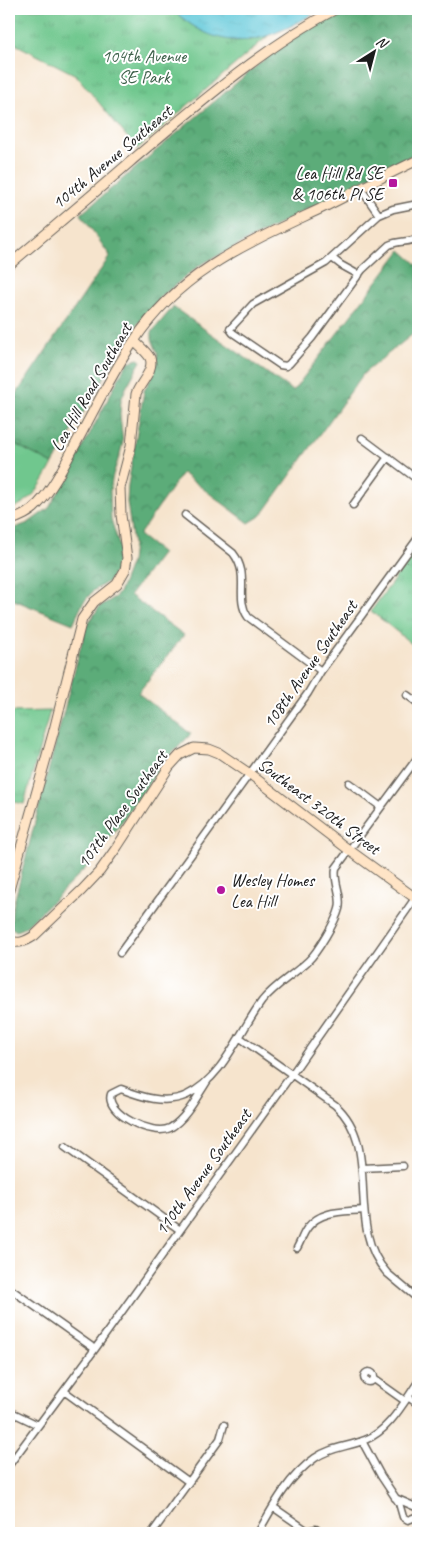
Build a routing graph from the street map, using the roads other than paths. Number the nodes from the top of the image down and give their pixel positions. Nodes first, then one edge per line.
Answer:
1 (336, 9) edge
2 (418, 160) edge
3 (361, 189) junction
4 (418, 204) edge
5 (380, 215) junction
6 (418, 238) edge
7 (332, 258) junction
8 (9, 265) edge
9 (359, 275) junction
10 (134, 341) junction
11 (362, 438) dead end
12 (388, 458) junction
13 (418, 480) edge
14 (353, 505) dead end
15 (185, 515) dead end
16 (9, 521) edge
17 (418, 538) edge
18 (321, 671) junction
19 (407, 695) dead end
20 (418, 703) edge
21 (194, 748) joint
22 (418, 757) edge
23 (250, 774) junction
24 (349, 783) dead end
25 (382, 807) junction
26 (349, 850) junction
27 (9, 890) edge
28 (417, 897) edge
29 (9, 940) edge
30 (120, 953) dead end
31 (239, 1037) junction
32 (292, 1074) junction
33 (208, 1080) junction
34 (65, 1147) dead end
35 (403, 1166) dead end
36 (362, 1168) junction
37 (363, 1210) junction
38 (180, 1230) junction
39 (297, 1248) dead end
40 (9, 1288) edge
41 (418, 1299) edge
42 (95, 1349) junction
43 (374, 1380) dead end
44 (418, 1382) edge
45 (64, 1391) junction
46 (406, 1399) junction
47 (418, 1404) edge
48 (9, 1411) edge
49 (38, 1425) junction
50 (224, 1425) dead end
51 (362, 1441) junction
52 (9, 1466) edge
53 (189, 1482) junction
54 (395, 1498) junction
55 (273, 1507) junction
56 (418, 1508) edge
57 (418, 1516) edge
58 (309, 1532) edge
59 (152, 1533) edge
60 (258, 1533) edge
61 (322, 1533) edge

1 - 8 street, 104th Avenue Southeast
2 - 3 street, Lea Hill Road Southeast
3 - 5 street
3 - 10 street, Lea Hill Road Southeast
4 - 5 street
5 - 7 street
6 - 9 street
7 - 9 street
7 - 9 street
10 - 16 street, Lea Hill Road Southeast
10 - 27 street
11 - 12 street
12 - 13 street
12 - 14 street
15 - 18 street
17 - 18 street, 108th Avenue Southeast
18 - 23 street, 108th Avenue Southeast
19 - 20 street
21 - 23 street, Southeast 320th Street
21 - 29 street, 107th Place Southeast
22 - 25 street
23 - 26 street, Southeast 320th Street
23 - 30 street, 108th Avenue Southeast
24 - 25 street
25 - 26 street
26 - 28 street, Southeast 320th Street
26 - 31 street
28 - 32 street, 110th Avenue Southeast
31 - 32 street
31 - 33 street
32 - 36 street
32 - 38 street, 110th Avenue Southeast
33 - 33 street
34 - 38 street
35 - 36 street
36 - 37 street
37 - 39 street
37 - 41 street
38 - 42 street, 110th Avenue Southeast
40 - 42 street
42 - 45 street, 110th Avenue Southeast
43 - 46 street
44 - 46 street
45 - 49 street, 110th Avenue Southeast
45 - 53 street
46 - 47 street
46 - 51 street
48 - 49 street
49 - 52 street, 110th Avenue Southeast
50 - 53 street
51 - 54 street
51 - 55 street
53 - 59 street
54 - 56 street
54 - 57 street
55 - 58 street
55 - 60 street
58 - 61 street

